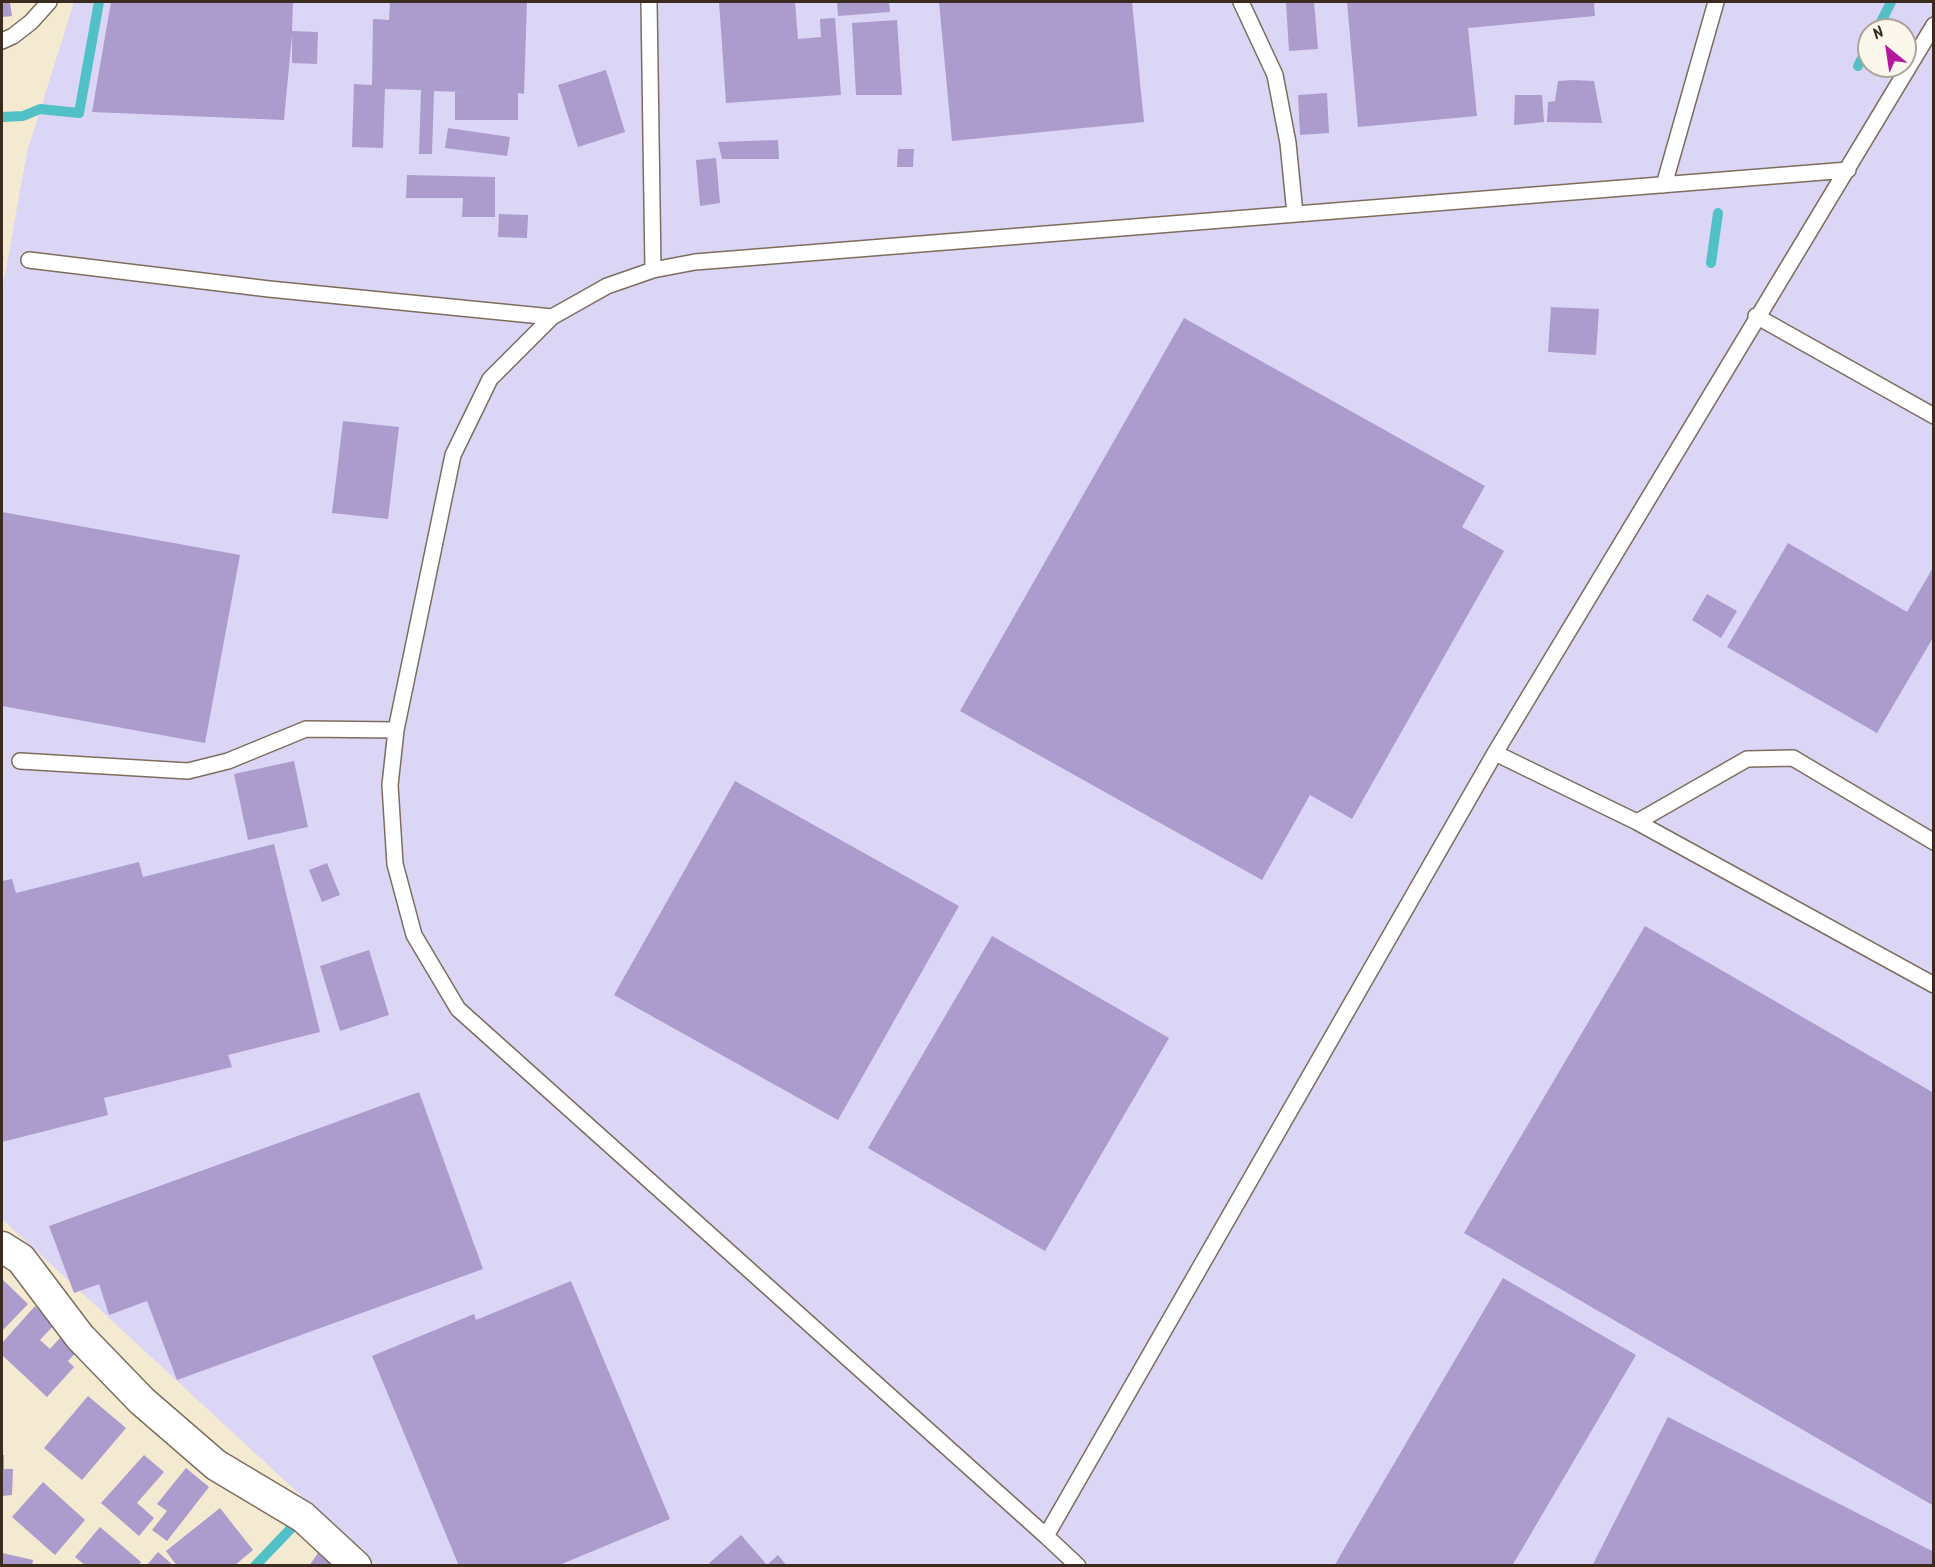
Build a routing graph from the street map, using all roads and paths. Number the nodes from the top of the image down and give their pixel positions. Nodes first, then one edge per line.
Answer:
1 (49, 2) edge
2 (649, 2) edge
3 (1241, 2) edge
4 (1716, 2) edge
5 (1934, 25) edge
6 (2, 41) edge
7 (1848, 170) junction
8 (1664, 185) junction
9 (1295, 214) junction
10 (29, 260) dead end
11 (653, 270) junction
12 (1756, 316) junction
13 (552, 317) junction
14 (1934, 416) edge
15 (396, 730) junction
16 (1495, 753) junction
17 (20, 761) dead end
18 (1637, 822) junction
19 (1934, 842) edge
20 (1934, 985) edge
21 (2, 1247) edge
22 (1046, 1536) junction
23 (356, 1566) edge
24 (1078, 1566) edge

1 - 6 lane
2 - 11 lane
3 - 9 lane
4 - 8 lane
5 - 7 lane
7 - 8 lane
7 - 12 lane
8 - 9 lane
9 - 11 lane
10 - 13 lane
11 - 13 lane
12 - 14 lane
12 - 16 lane
13 - 15 lane
15 - 17 lane
15 - 22 lane
16 - 18 lane
16 - 22 lane
18 - 19 lane
18 - 20 lane
21 - 23 street
22 - 24 lane

